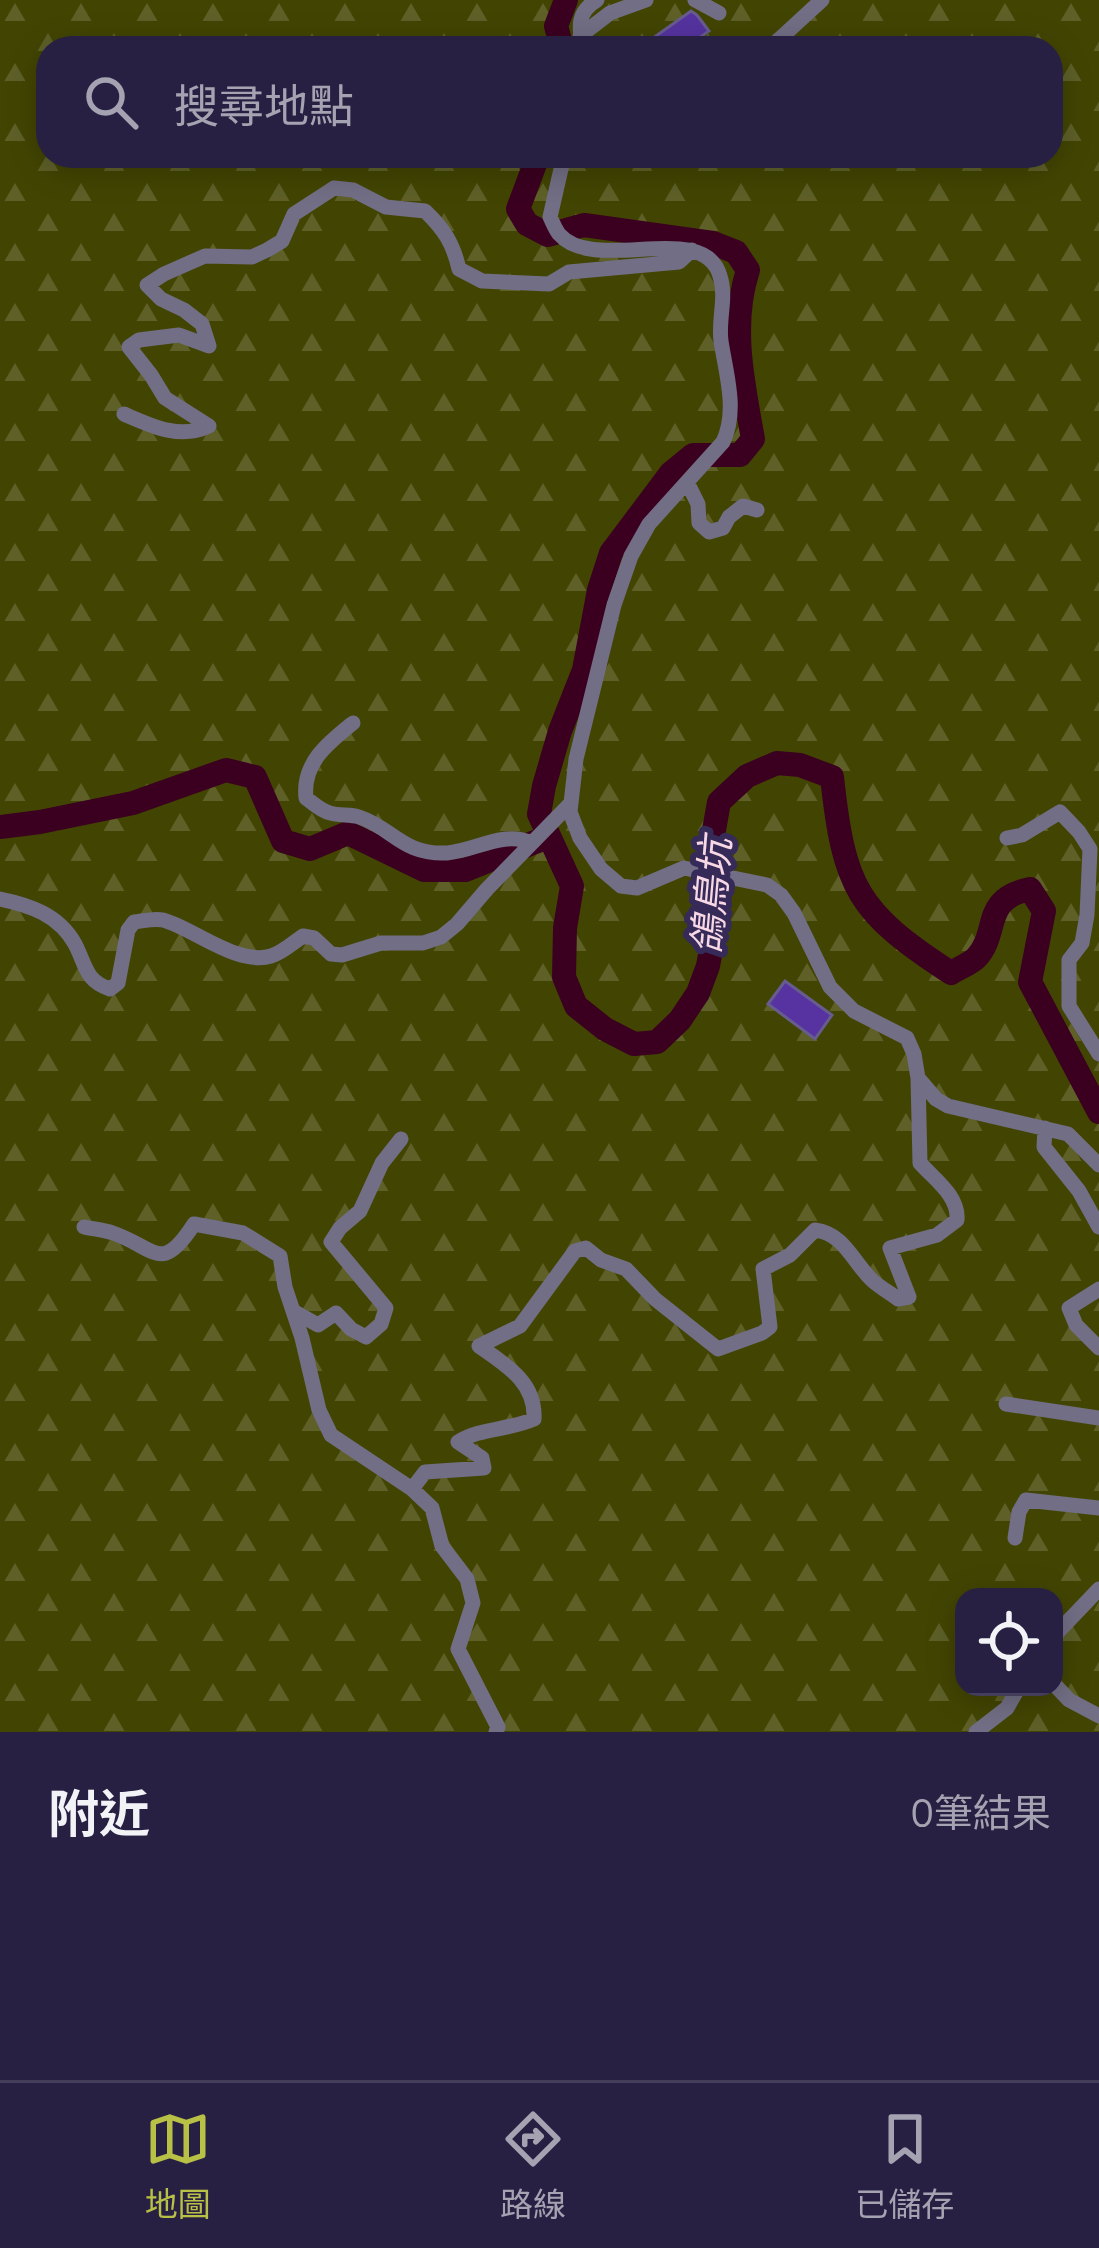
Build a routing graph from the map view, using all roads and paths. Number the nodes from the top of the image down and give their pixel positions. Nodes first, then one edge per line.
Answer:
1 (597, 0) edge
2 (646, 0) edge
3 (695, 0) edge
4 (822, 0) edge
5 (718, 13) dead end
6 (580, 36) edge
7 (587, 36) edge
8 (783, 36) edge
9 (561, 168) edge
10 (692, 250) junction
11 (124, 414) dead end
12 (688, 484) junction
13 (757, 510) dead end
14 (353, 723) dead end
15 (566, 806) junction
16 (1007, 838) dead end
17 (531, 843) junction
18 (0, 898) edge
19 (1099, 1054) edge
20 (918, 1078) junction
21 (1046, 1128) junction
22 (401, 1139) dead end
23 (1099, 1165) edge
24 (84, 1227) dead end
25 (1099, 1227) edge
26 (1099, 1288) edge
27 (293, 1311) junction
28 (1099, 1348) edge
29 (1006, 1405) dead end
30 (1099, 1418) edge
31 (412, 1489) junction
32 (1099, 1508) edge
33 (1015, 1538) dead end
34 (1099, 1589) edge
35 (1063, 1627) edge
36 (1063, 1694) edge
37 (1014, 1696) edge
38 (1099, 1716) edge
39 (496, 1732) edge
40 (976, 1732) edge

1 - 6 street
2 - 7 street
3 - 5 street
4 - 8 street
9 - 10 street
10 - 11 street
10 - 12 street
12 - 13 street
12 - 15 street
14 - 17 street
15 - 17 street
15 - 20 street
16 - 19 street
17 - 18 street
20 - 21 street
20 - 31 street
21 - 23 street
21 - 25 street
22 - 27 street
24 - 27 street
26 - 28 street
27 - 31 street
29 - 30 street
31 - 39 street
32 - 33 street
34 - 35 street
36 - 38 street
37 - 40 street

